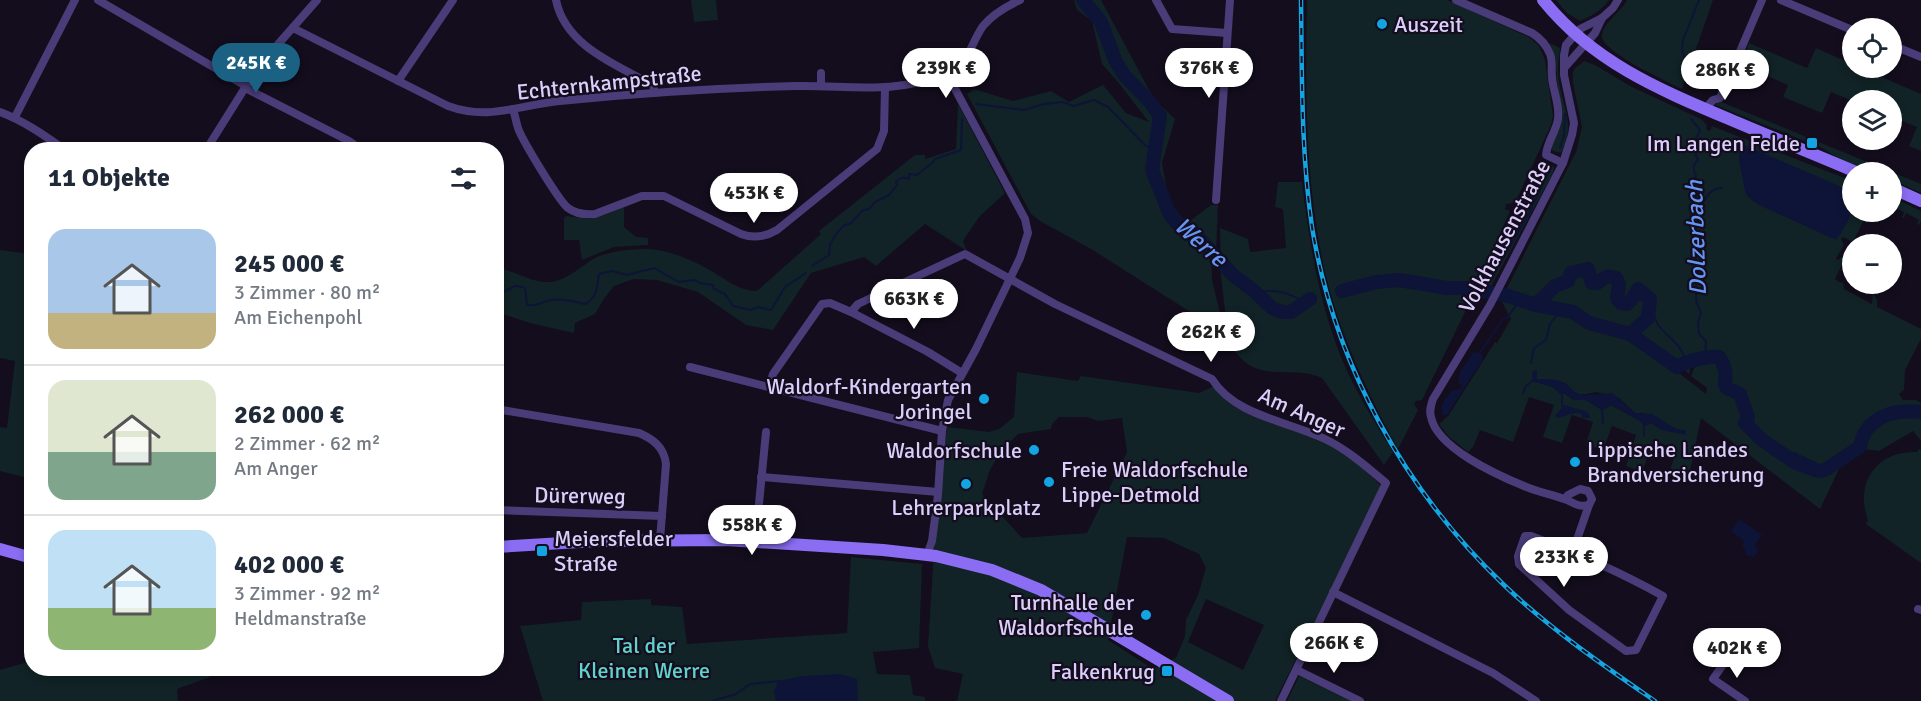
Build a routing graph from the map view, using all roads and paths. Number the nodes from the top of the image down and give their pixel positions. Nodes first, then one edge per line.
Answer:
1 (75, 0) edge
2 (98, 0) edge
3 (316, 0) edge
4 (453, 0) edge
5 (556, 0) edge
6 (1020, 0) edge
7 (1155, 0) edge
8 (1230, 0) edge
9 (1456, 0) edge
10 (1543, 0) edge
11 (1618, 0) edge
12 (1762, 0) edge
13 (1781, 0) edge
14 (1602, 18) junction
15 (1842, 26) edge
16 (292, 28) junction
17 (1227, 33) junction
18 (1574, 35) junction
19 (1585, 44) junction
20 (1902, 49) edge
21 (1921, 57) edge
22 (1565, 67) junction
23 (821, 73) dead end
24 (947, 74) junction
25 (398, 81) junction
26 (821, 86) junction
27 (246, 87) junction
28 (885, 88) junction
29 (655, 93) junction
30 (513, 109) junction
31 (1705, 109) junction
32 (0, 112) edge
33 (15, 117) junction
34 (53, 142) edge
35 (211, 142) edge
36 (350, 142) edge
37 (1563, 163) junction
38 (1842, 166) edge
39 (1902, 192) edge
40 (1216, 200) dead end
41 (1921, 201) edge
42 (1010, 280) junction
43 (851, 312) junction
44 (690, 367) dead end
45 (962, 373) junction
46 (769, 386) junction
47 (504, 410) edge
48 (942, 431) junction
49 (766, 432) dead end
50 (761, 477) junction
51 (938, 492) junction
52 (1565, 499) junction
53 (1589, 505) junction
54 (504, 510) edge
55 (758, 514) dead end
56 (662, 516) junction
57 (660, 540) junction
58 (504, 547) edge
59 (0, 549) edge
60 (1573, 551) junction
61 (927, 555) junction
62 (24, 556) edge
63 (1333, 592) junction
64 (1751, 648) dead end
65 (1297, 670) junction
66 (1228, 701) edge
67 (1281, 701) edge
68 (1360, 701) edge
69 (1536, 701) edge
70 (1744, 701) edge

1 - 33 street
2 - 27 street
3 - 16 street
4 - 25 street
5 - 29 street
6 - 24 street
7 - 17 street
8 - 17 street
9 - 37 street
10 - 18 street
11 - 14 street
12 - 31 street
13 - 15 street
14 - 18 street
14 - 19 street
16 - 25 street, Echternkampstraße
16 - 27 street
17 - 40 street
18 - 19 street
18 - 22 street, Volkhausenstraße
19 - 22 street
19 - 31 street
20 - 21 street
22 - 37 street, Volkhausenstraße
23 - 26 street
24 - 28 street, Echternkampstraße
24 - 42 street
25 - 30 street, Echternkampstraße
26 - 28 street, Echternkampstraße
26 - 29 street, Echternkampstraße
27 - 35 street
27 - 36 street
28 - 30 street
29 - 30 street, Echternkampstraße
31 - 38 street
32 - 33 street
33 - 34 street
37 - 52 street, Volkhausenstraße
39 - 41 street
42 - 43 street, Am Anger
42 - 45 street
42 - 63 street, Am Anger
43 - 45 street
43 - 46 street
44 - 46 street
45 - 48 street
46 - 48 street
47 - 56 street
48 - 51 street
49 - 50 street
50 - 51 street
50 - 55 street
51 - 61 street
52 - 53 street
52 - 53 street
53 - 60 street
54 - 56 street, Dürerweg
56 - 57 street
57 - 58 street
57 - 61 street
59 - 62 street
60 - 60 street
61 - 66 street
63 - 65 street
63 - 69 street
64 - 70 street
65 - 67 street
65 - 68 street

